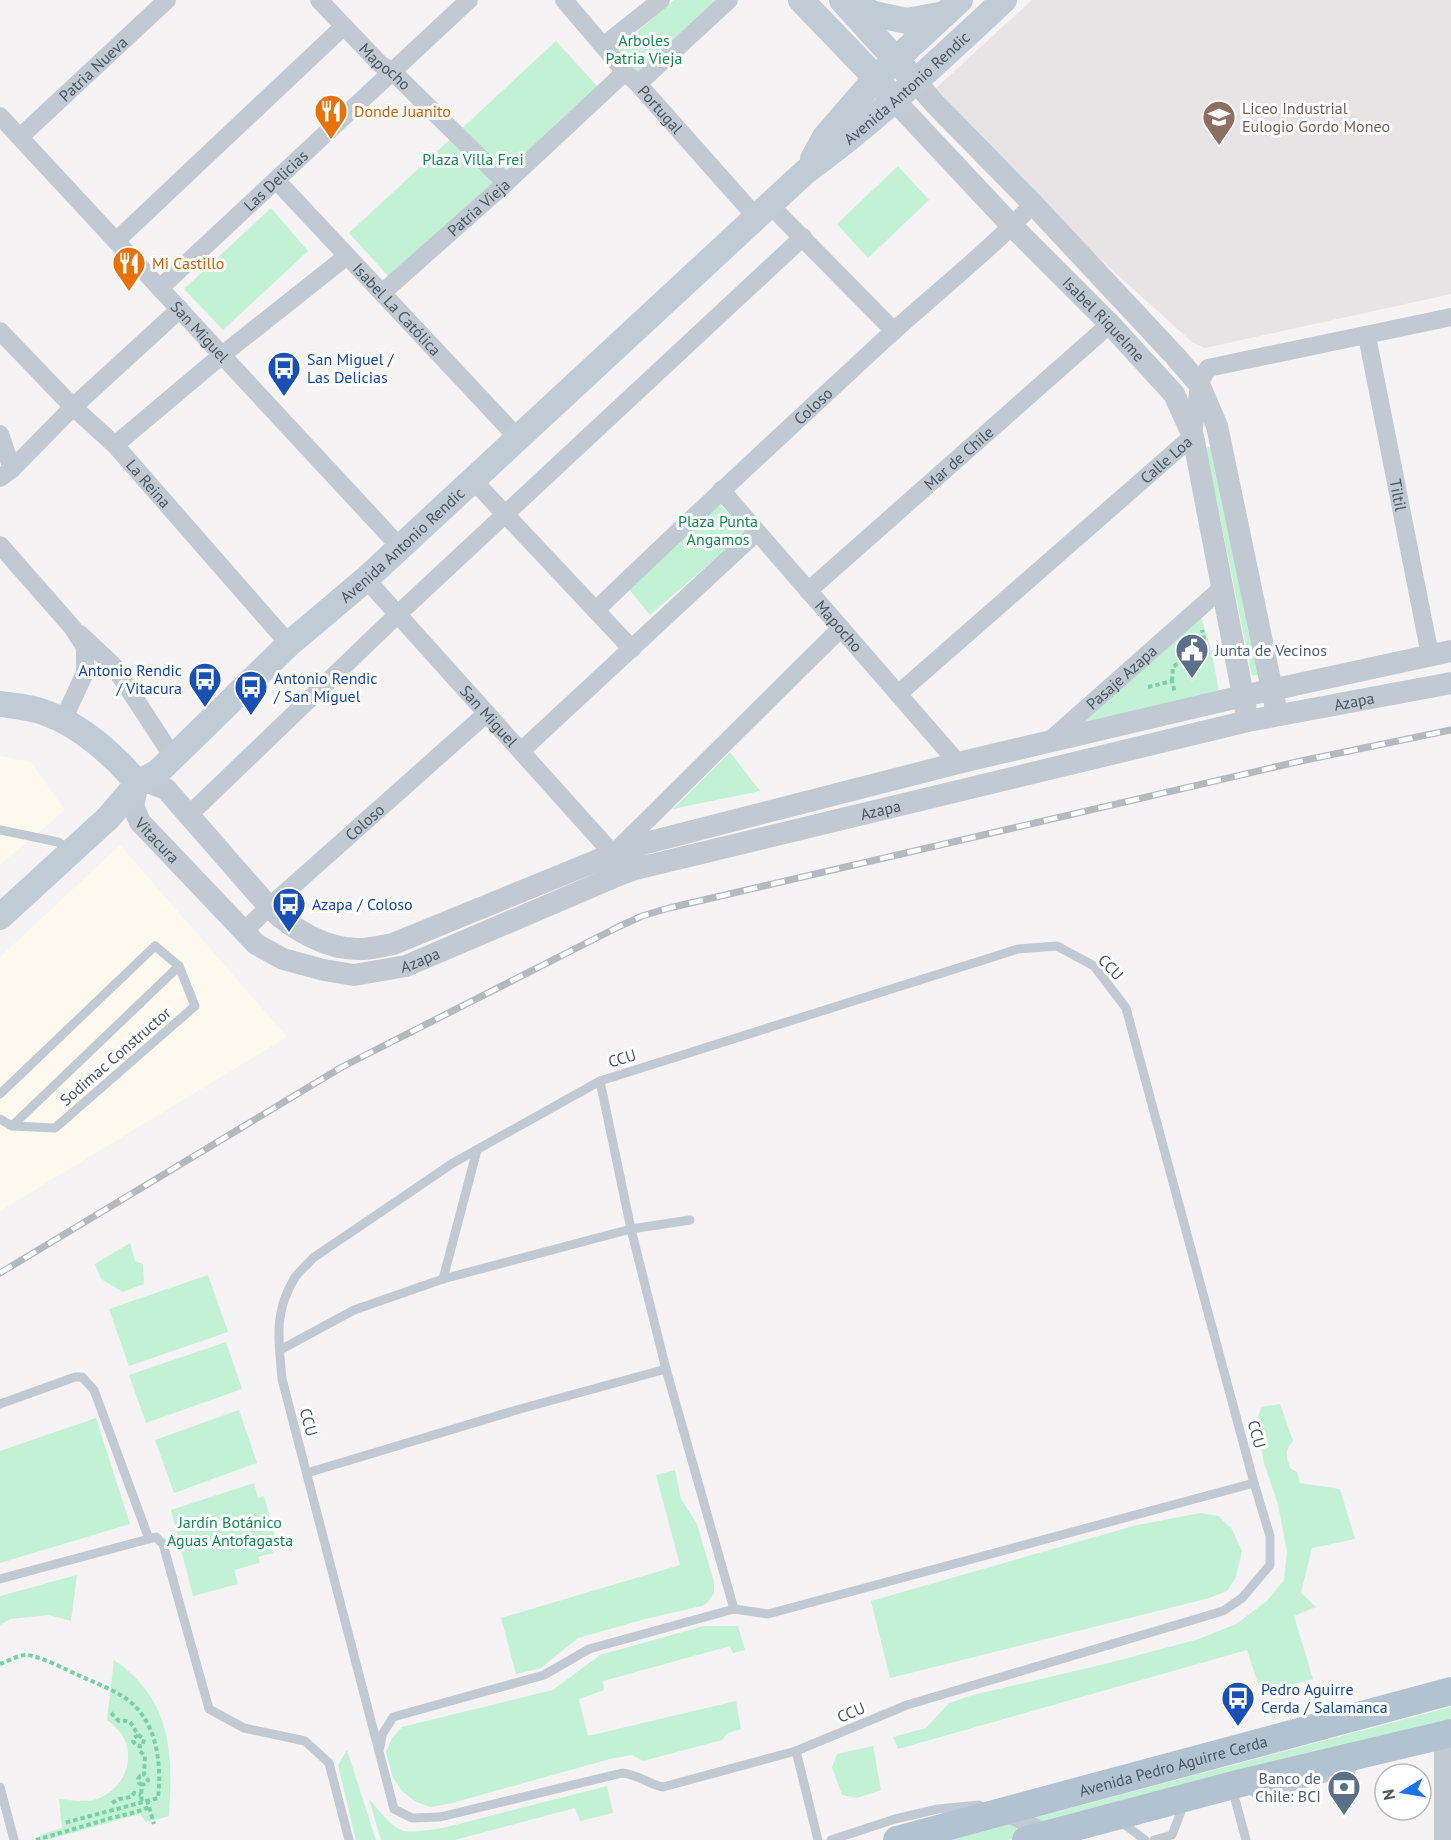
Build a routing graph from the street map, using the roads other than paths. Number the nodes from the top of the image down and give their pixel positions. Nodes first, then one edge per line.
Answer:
1 (167, 0) edge
2 (318, 0) edge
3 (469, 0) edge
4 (564, 0) edge
5 (661, 0) edge
6 (729, 0) edge
7 (801, 0) edge
8 (842, 0) edge
9 (1004, 0) edge
10 (953, 7) edge
11 (344, 26) junction
12 (603, 46) junction
13 (896, 60) junction
14 (392, 71) junction
15 (632, 78) junction
16 (876, 78) junction
17 (916, 81) junction
18 (895, 101) junction
19 (0, 116) edge
20 (20, 137) junction
21 (805, 172) junction
22 (276, 180) junction
23 (506, 183) junction
24 (1033, 204) junction
25 (764, 211) junction
26 (1012, 226) junction
27 (803, 237) junction
28 (116, 240) junction
29 (347, 256) junction
30 (160, 288) junction
31 (382, 293) junction
32 (180, 309) junction
33 (1451, 317) edge
34 (1110, 324) junction
35 (0, 331) edge
36 (894, 331) junction
37 (1367, 336) junction
38 (222, 355) junction
39 (1199, 384) junction
40 (73, 407) junction
41 (0, 434) edge
42 (1192, 436) junction
43 (518, 438) junction
44 (115, 445) junction
45 (6, 473) edge
46 (473, 480) junction
47 (721, 490) junction
48 (505, 514) junction
49 (757, 532) junction
50 (0, 545) edge
51 (400, 547) junction
52 (366, 579) junction
53 (1222, 588) junction
54 (808, 591) junction
55 (596, 610) junction
56 (398, 614) junction
57 (72, 627) junction
58 (841, 628) junction
59 (289, 644) junction
60 (632, 649) junction
61 (1441, 653) edge
62 (113, 665) junction
63 (85, 673) junction
64 (1451, 683) edge
65 (1272, 690) junction
66 (898, 694) junction
67 (1243, 696) junction
68 (0, 704) edge
69 (487, 713) junction
70 (1277, 714) junction
71 (63, 720) junction
72 (1248, 721) junction
73 (1047, 743) junction
74 (521, 752) junction
75 (173, 757) junction
76 (958, 763) junction
77 (138, 783) junction
78 (191, 816) junction
79 (0, 830) edge
80 (72, 851) junction
81 (613, 854) junction
82 (269, 907) junction
83 (0, 917) edge
84 (243, 932) junction
85 (179, 966) junction
86 (324, 970) joint
87 (600, 1081) junction
88 (0, 1094) edge
89 (0, 1119) edge
90 (12, 1126) junction
91 (477, 1150) junction
92 (690, 1220) dead end
93 (631, 1229) junction
94 (443, 1279) junction
95 (280, 1350) junction
96 (666, 1369) junction
97 (0, 1404) edge
98 (307, 1473) junction
99 (1254, 1482) junction
100 (149, 1539) junction
101 (0, 1579) edge
102 (734, 1609) junction
103 (1451, 1691) edge
104 (1448, 1734) edge
105 (796, 1751) junction
106 (379, 1753) junction
107 (1236, 1784) junction
108 (0, 1787) edge
109 (1186, 1798) junction
110 (1004, 1811) junction
111 (1116, 1817) junction
112 (1040, 1838) edge
113 (14, 1840) edge
114 (349, 1840) edge
115 (818, 1840) edge
116 (831, 1840) edge
117 (897, 1840) edge
118 (1145, 1840) edge
119 (1154, 1840) edge
120 (1246, 1840) edge
121 (1443, 1840) edge

1 - 20 street, Patria Nueva
2 - 11 street, Mapocho
3 - 14 street, Las Delicias
4 - 12 street, Portugal
5 - 12 street
6 - 15 street, Patria Vieja
7 - 16 main road, Isabel Riquelme
8 - 10 main road
8 - 13 main road, Isabel Riquelme
9 - 17 main road, Avenida Antonio Rendic
10 - 13 main road, Avenida Antonio Rendic
11 - 14 street, Mapocho
11 - 28 street
12 - 15 street, Portugal
13 - 16 main road, Avenida Antonio Rendic
13 - 17 main road, Isabel Riquelme
14 - 22 street, Las Delicias
14 - 23 street, Mapocho
15 - 23 street, Patria Vieja
15 - 25 street, Portugal
16 - 18 main road, Isabel Riquelme
16 - 21 main road, Avenida Antonio Rendic
17 - 18 main road, Avenida Antonio Rendic
17 - 24 street, Isabel Riquelme
18 - 21 main road, Avenida Antonio Rendic
18 - 26 street, Isabel Riquelme
19 - 20 street, San Miguel
20 - 28 street, San Miguel
21 - 25 main road, Avenida Antonio Rendic
22 - 29 street, Isabel La Católica
22 - 30 street, Las Delicias
23 - 31 street, Patria Vieja
24 - 26 street, Coloso
24 - 39 street, Isabel Riquelme
25 - 27 street, Portugal
25 - 43 main road, Avenida Antonio Rendic
26 - 34 street, Isabel Riquelme
26 - 36 street, Coloso
27 - 36 street, Portugal
27 - 48 street
28 - 30 street, San Miguel
29 - 31 street, Isabel La Católica
29 - 38 street
30 - 32 street, San Miguel
31 - 43 street, Isabel La Católica
32 - 38 street, San Miguel
32 - 40 street
33 - 37 street
34 - 42 street, Isabel Riquelme
34 - 54 street, Mar de Chile
35 - 40 street, La Reina
36 - 47 street, Coloso
37 - 39 street
37 - 61 street, Tiltil
38 - 44 street
38 - 51 street, San Miguel
39 - 42 street, Calle Loa
39 - 65 street, Isabel Riquelme
40 - 44 street, La Reina
40 - 45 street
41 - 45 street
42 - 53 street, Isabel Riquelme
42 - 66 street, Calle Loa
43 - 46 main road, Avenida Antonio Rendic
44 - 59 street, La Reina
46 - 48 street
46 - 51 main road, Avenida Antonio Rendic
47 - 49 street, Mapocho
47 - 55 street, Coloso
48 - 55 street
48 - 56 street
49 - 54 street, Mapocho
49 - 60 street
50 - 57 street
51 - 52 main road, Avenida Antonio Rendic
52 - 56 street, San Miguel
52 - 59 main road, Avenida Antonio Rendic
53 - 67 street, Isabel Riquelme
53 - 73 street, Pasaje Azapa
54 - 58 street, Mapocho
55 - 60 street
56 - 69 street, San Miguel
56 - 78 street
57 - 62 street
57 - 63 street
58 - 66 street, Mapocho
58 - 81 street
59 - 75 main road, Avenida Antonio Rendic
60 - 74 street
61 - 65 street, Azapa
62 - 63 street
62 - 75 street
63 - 71 street
64 - 70 street, Azapa
65 - 67 street, Azapa
65 - 70 street, Isabel Riquelme
66 - 76 street, Mapocho
67 - 72 street, Isabel Riquelme
67 - 73 street, Azapa
68 - 71 main road
69 - 74 street, San Miguel
69 - 82 street, Coloso
70 - 72 street, Azapa
71 - 77 main road
72 - 86 street, Azapa
73 - 76 street, Azapa
74 - 81 street, San Miguel
75 - 77 main road, Avenida Antonio Rendic
76 - 81 street, Azapa
77 - 78 street
77 - 80 main road, Avenida Antonio Rendic
77 - 84 street, Vitacura
78 - 82 street
79 - 80 lane
80 - 83 main road, Avenida Antonio Rendic
81 - 82 street, Azapa
82 - 84 street, Coloso
84 - 86 street, Vitacura
85 - 88 lane, Sodimac Constructor
85 - 90 lane, Sodimac Constructor
85 - 90 lane, Sodimac Constructor
87 - 91 lane, CCU
87 - 93 lane, CCU
87 - 99 lane, CCU
89 - 90 lane, Sodimac Constructor
91 - 94 lane
91 - 95 lane, CCU
92 - 93 lane
93 - 94 lane
93 - 96 lane, CCU
94 - 95 lane
95 - 98 lane, CCU
96 - 98 lane
96 - 102 lane, CCU
97 - 100 lane
98 - 106 lane, CCU
99 - 102 lane
99 - 105 lane, CCU
100 - 101 lane
100 - 114 lane
102 - 106 lane
103 - 110 main road, Avenida Pedro Aguirre Cerda
104 - 107 main road
104 - 121 street
105 - 106 lane, CCU
105 - 115 lane
107 - 109 main road
107 - 120 lane
108 - 113 lane
109 - 111 main road
109 - 119 lane
110 - 112 street
110 - 116 lane
110 - 117 main road, Avenida Pedro Aguirre Cerda
111 - 112 main road
111 - 118 lane

